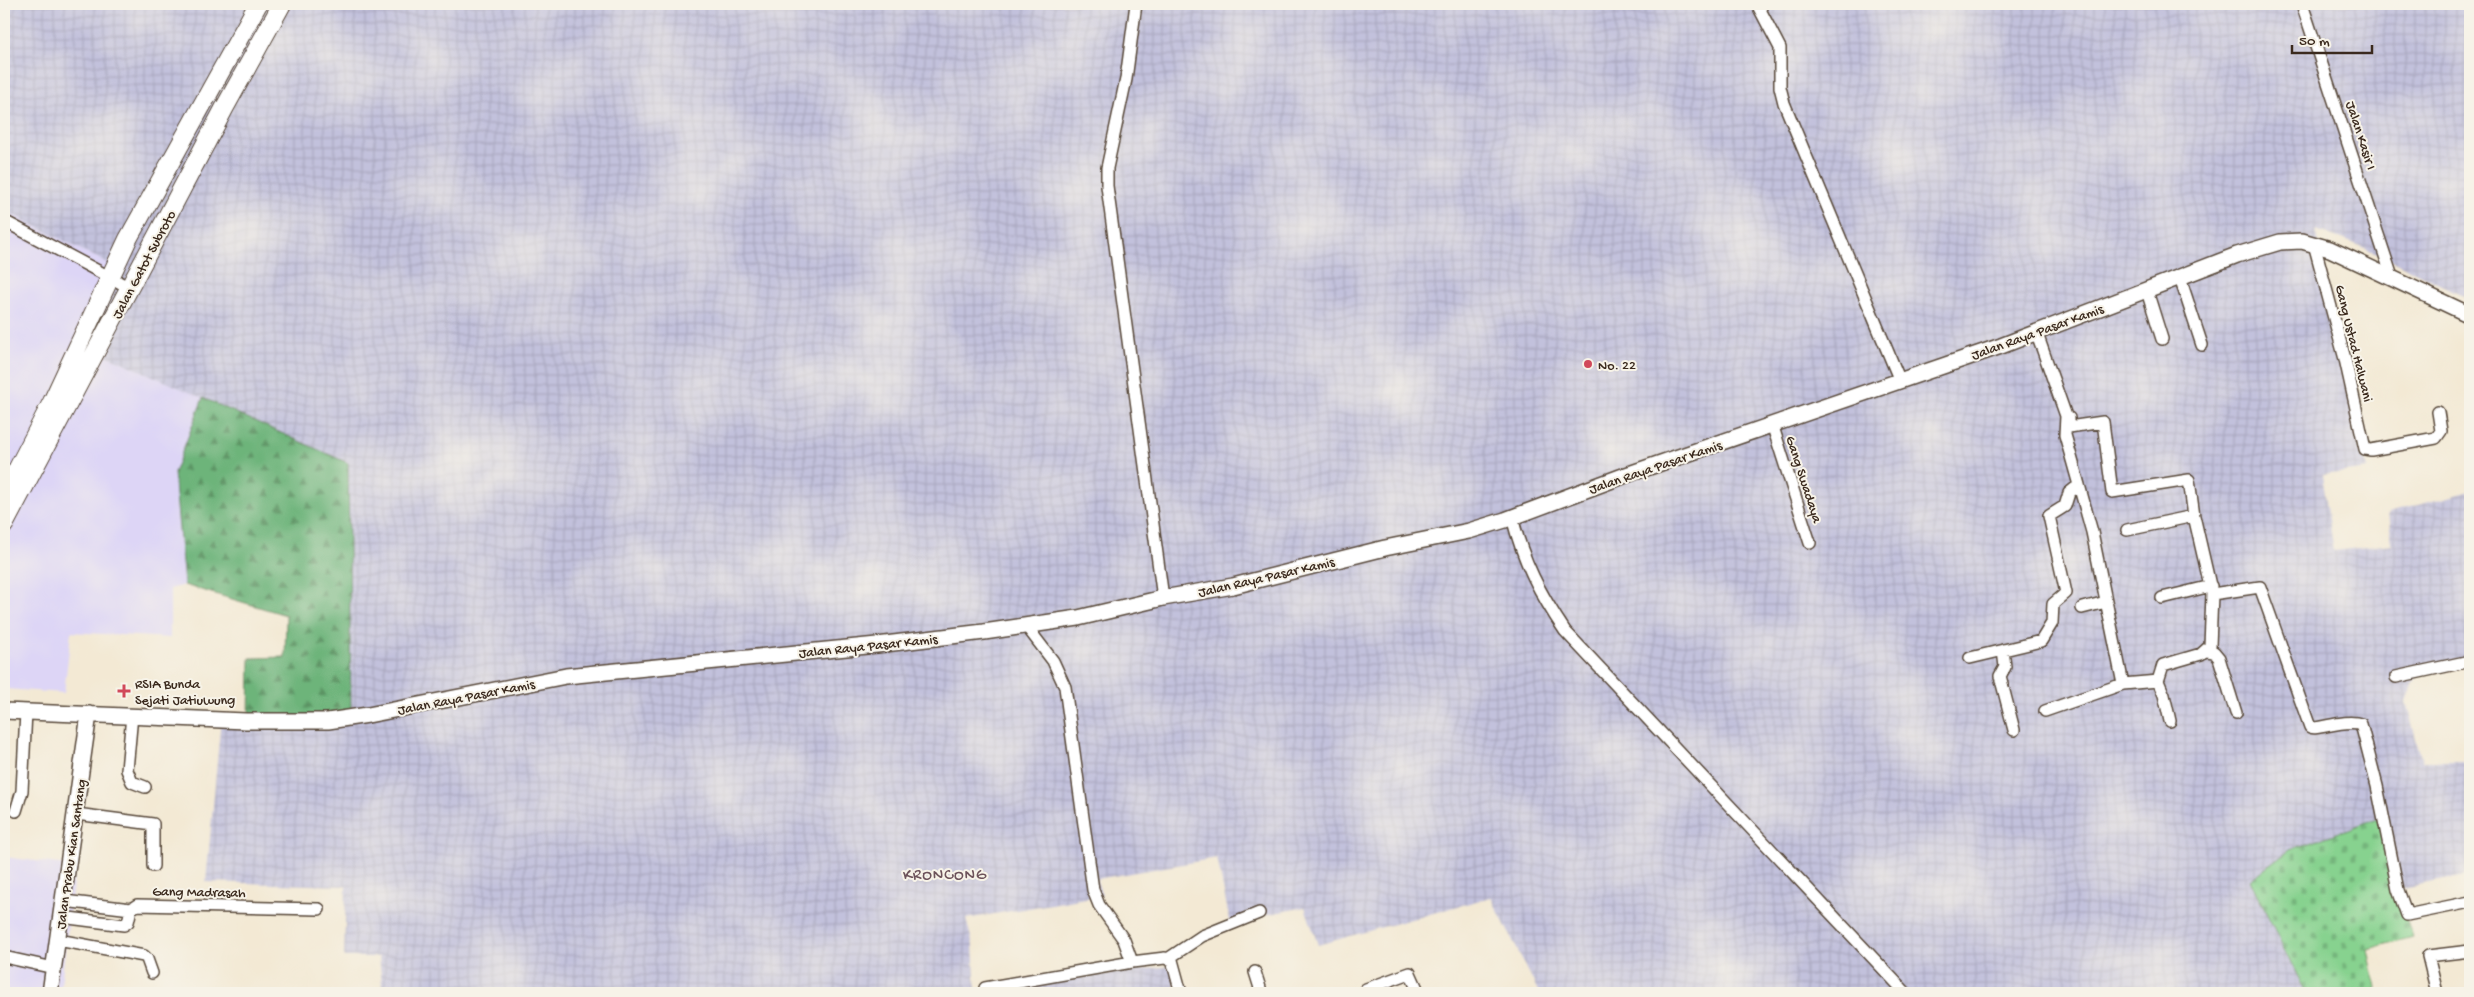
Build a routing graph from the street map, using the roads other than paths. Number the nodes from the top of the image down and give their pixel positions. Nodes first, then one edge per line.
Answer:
1 (258, 4) edge
2 (282, 4) edge
3 (1136, 4) edge
4 (1757, 4) edge
5 (2302, 4) edge
6 (4, 221) edge
7 (2314, 244) junction
8 (111, 276) junction
9 (2392, 277) junction
10 (2180, 278) junction
11 (130, 288) junction
12 (2147, 291) junction
13 (2470, 315) edge
14 (2038, 331) junction
15 (2162, 339) dead end
16 (2202, 345) dead end
17 (1900, 381) junction
18 (2438, 412) dead end
19 (1772, 424) junction
20 (2079, 485) junction
21 (4, 495) edge
22 (2194, 516) junction
23 (1512, 517) junction
24 (4, 525) edge
25 (2127, 530) dead end
26 (1810, 542) dead end
27 (2212, 590) junction
28 (1163, 598) junction
29 (2162, 598) dead end
30 (2106, 602) junction
31 (2082, 608) dead end
32 (1028, 626) junction
33 (2003, 650) junction
34 (2207, 651) junction
35 (1970, 658) dead end
36 (2470, 661) edge
37 (2396, 677) dead end
38 (2158, 681) junction
39 (2123, 684) junction
40 (4, 711) edge
41 (2046, 711) dead end
42 (26, 712) junction
43 (2236, 713) dead end
44 (89, 714) junction
45 (132, 715) junction
46 (2170, 721) dead end
47 (2014, 730) dead end
48 (145, 787) dead end
49 (16, 811) dead end
50 (76, 814) junction
51 (153, 866) dead end
52 (64, 901) junction
53 (2470, 902) edge
54 (132, 909) junction
55 (319, 909) dead end
56 (1259, 913) dead end
57 (62, 917) junction
58 (58, 940) junction
59 (2470, 951) edge
60 (4, 957) edge
61 (1169, 958) junction
62 (1132, 962) junction
63 (54, 968) junction
64 (1255, 972) dead end
65 (152, 973) dead end
66 (985, 988) dead end
67 (1366, 989) dead end
68 (50, 993) edge
69 (1181, 993) edge
70 (1258, 993) edge
71 (1419, 993) edge
72 (1906, 993) edge
73 (2437, 993) edge

1 - 8 highway, Jalan Gatot Subroto
2 - 11 highway, Jalan Gatot Subroto
3 - 28 street
4 - 17 street
5 - 9 street, Jalan Kasir I
6 - 8 street
7 - 9 main road, Jalan Raya Pasar Kamis
7 - 10 main road, Jalan Raya Pasar Kamis
7 - 18 street, Gang Ustad Halwani
8 - 11 street
8 - 21 highway, Jalan Gatot Subroto
9 - 13 main road, Jalan Raya Pasar Kamis
10 - 12 main road, Jalan Raya Pasar Kamis
10 - 16 street
11 - 24 highway, Jalan Gatot Subroto
12 - 14 main road, Jalan Raya Pasar Kamis
12 - 15 street
14 - 17 main road, Jalan Raya Pasar Kamis
14 - 20 street
14 - 22 street
17 - 19 main road, Jalan Raya Pasar Kamis
19 - 23 main road, Jalan Raya Pasar Kamis
19 - 26 street, Gang Swadaya
20 - 30 street
20 - 33 street
22 - 25 street
22 - 27 street
23 - 28 main road, Jalan Raya Pasar Kamis
23 - 72 street
27 - 29 street
27 - 34 street
27 - 53 street
28 - 32 main road, Jalan Raya Pasar Kamis
30 - 31 street
30 - 39 street
32 - 45 main road, Jalan Raya Pasar Kamis
32 - 62 street
33 - 35 street
33 - 47 street
34 - 38 street
34 - 43 street
36 - 37 street
38 - 39 street
38 - 46 street
39 - 41 street
40 - 42 main road, Jalan Raya Pasar Kamis
42 - 44 main road, Jalan Raya Pasar Kamis
42 - 49 street
44 - 45 main road, Jalan Raya Pasar Kamis
44 - 50 main road, Jalan Prabu Kian Santang
45 - 48 street
50 - 51 street
50 - 52 main road, Jalan Prabu Kian Santang
52 - 54 street, Gang Madrasah
52 - 57 main road, Jalan Prabu Kian Santang
54 - 55 street, Gang Madrasah
54 - 57 street
56 - 61 street
57 - 58 main road, Jalan Prabu Kian Santang
58 - 63 main road, Jalan Prabu Kian Santang
58 - 65 street
59 - 73 street
60 - 63 street
61 - 62 street
61 - 69 street
62 - 66 street
63 - 68 main road, Jalan Prabu Kian Santang
64 - 70 street
67 - 71 street

